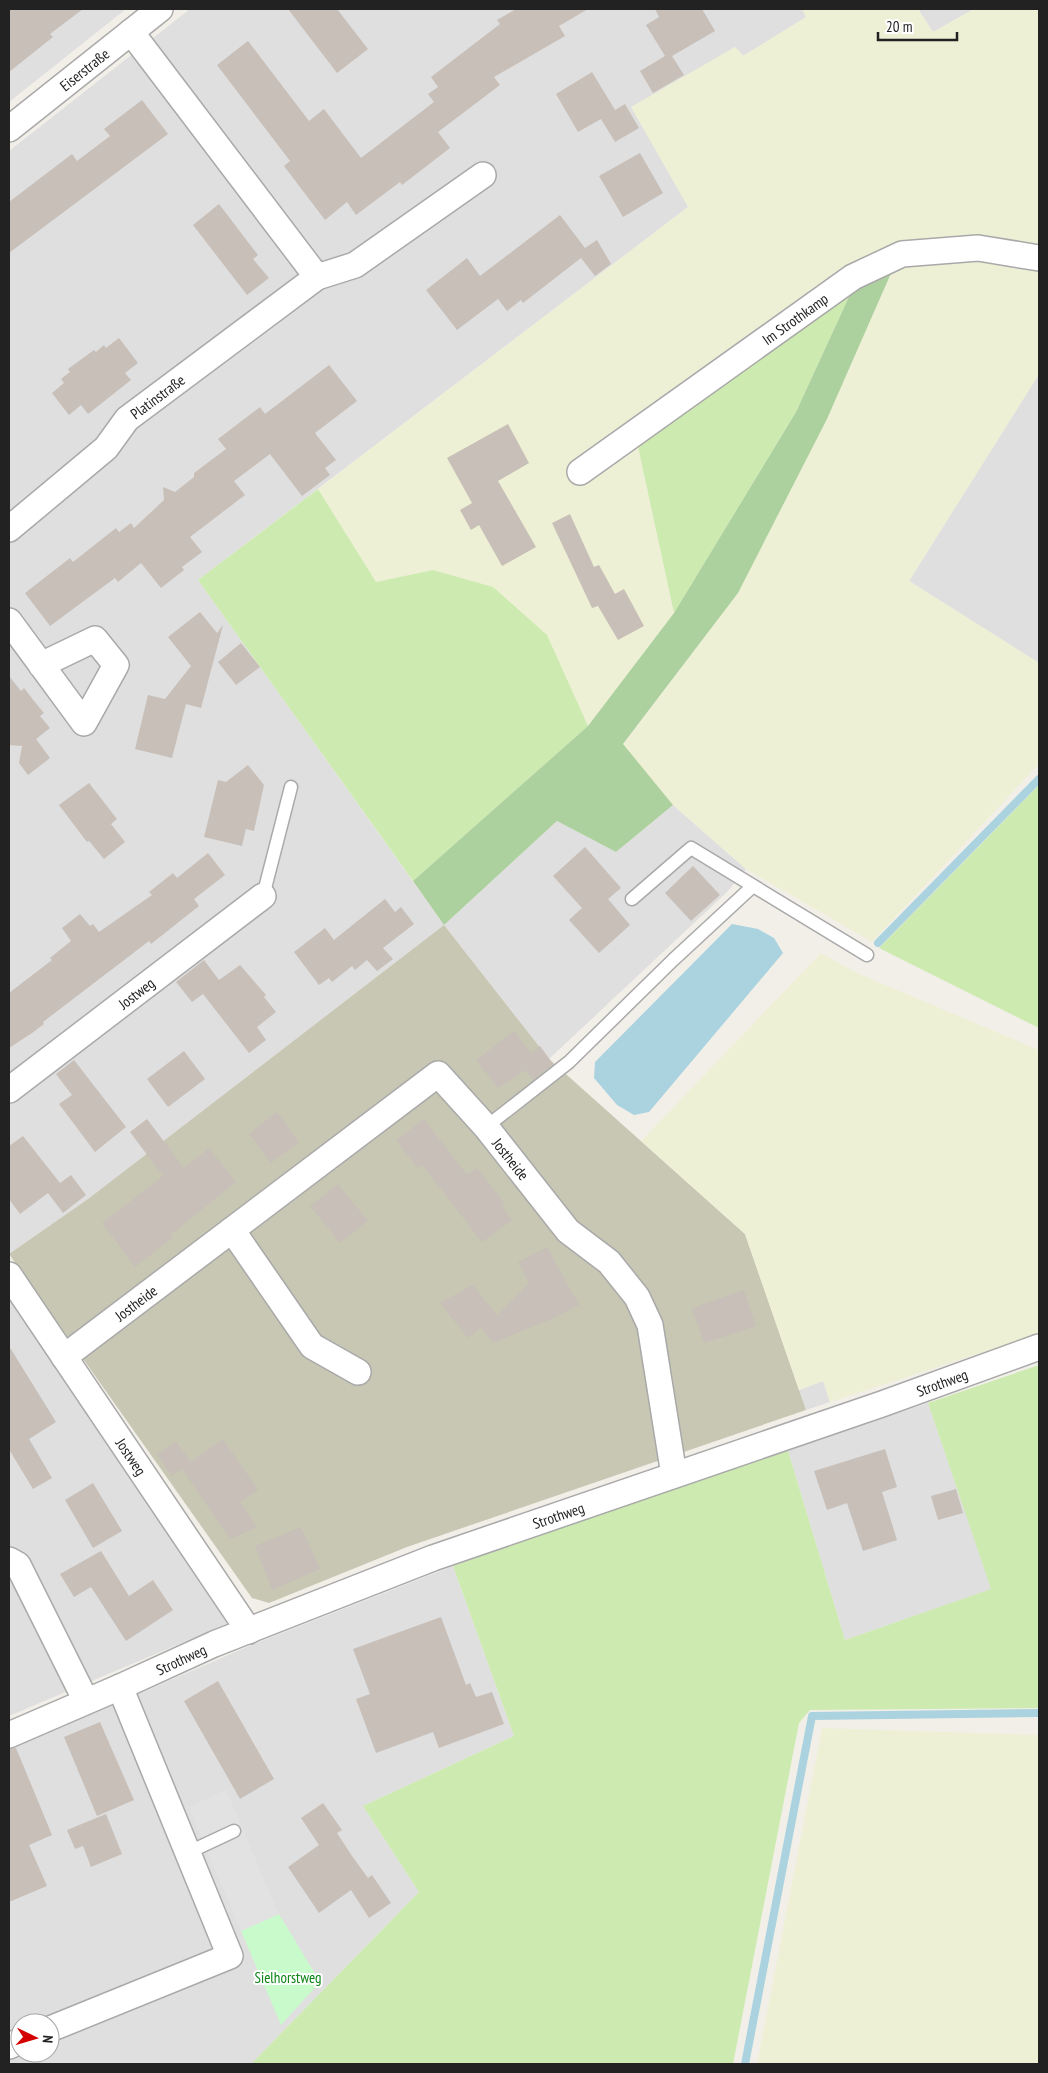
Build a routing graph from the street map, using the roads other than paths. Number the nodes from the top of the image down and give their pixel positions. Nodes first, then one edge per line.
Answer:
1 (160, 9) edge
2 (131, 32) junction
3 (9, 128) edge
4 (483, 176) dead end
5 (1039, 258) edge
6 (317, 277) junction
7 (580, 472) dead end
8 (9, 529) edge
9 (9, 621) edge
10 (41, 665) dead end
11 (291, 787) dead end
12 (753, 886) junction
13 (263, 896) joint
14 (632, 899) dead end
15 (867, 955) dead end
16 (9, 1090) edge
17 (486, 1127) junction
18 (232, 1230) junction
19 (10, 1280) edge
20 (1039, 1347) edge
21 (64, 1357) junction
22 (358, 1372) dead end
23 (674, 1475) junction
24 (9, 1560) edge
25 (249, 1631) junction
26 (120, 1687) junction
27 (86, 1701) junction
28 (9, 1734) edge
29 (234, 1831) dead end
30 (187, 1853) junction
31 (60, 2025) edge

1 - 2 street, Eiserstraße
2 - 3 street, Eiserstraße
2 - 6 street
4 - 6 street, Platinstraße
5 - 7 street, Im Strothkamp
6 - 8 street, Platinstraße
9 - 10 street
11 - 13 lane
12 - 14 lane
12 - 15 lane
12 - 17 lane
13 - 16 street, Jostweg
17 - 18 street, Jostheide
17 - 23 street, Jostheide
18 - 21 street, Jostheide
18 - 22 street
19 - 21 street, Jostweg
20 - 23 street, Strothweg
21 - 25 street, Jostweg
23 - 25 street, Strothweg
24 - 27 street
25 - 26 street, Strothweg
26 - 27 street, Strothweg
26 - 30 street
27 - 28 street, Strothweg
29 - 30 lane
30 - 31 street

